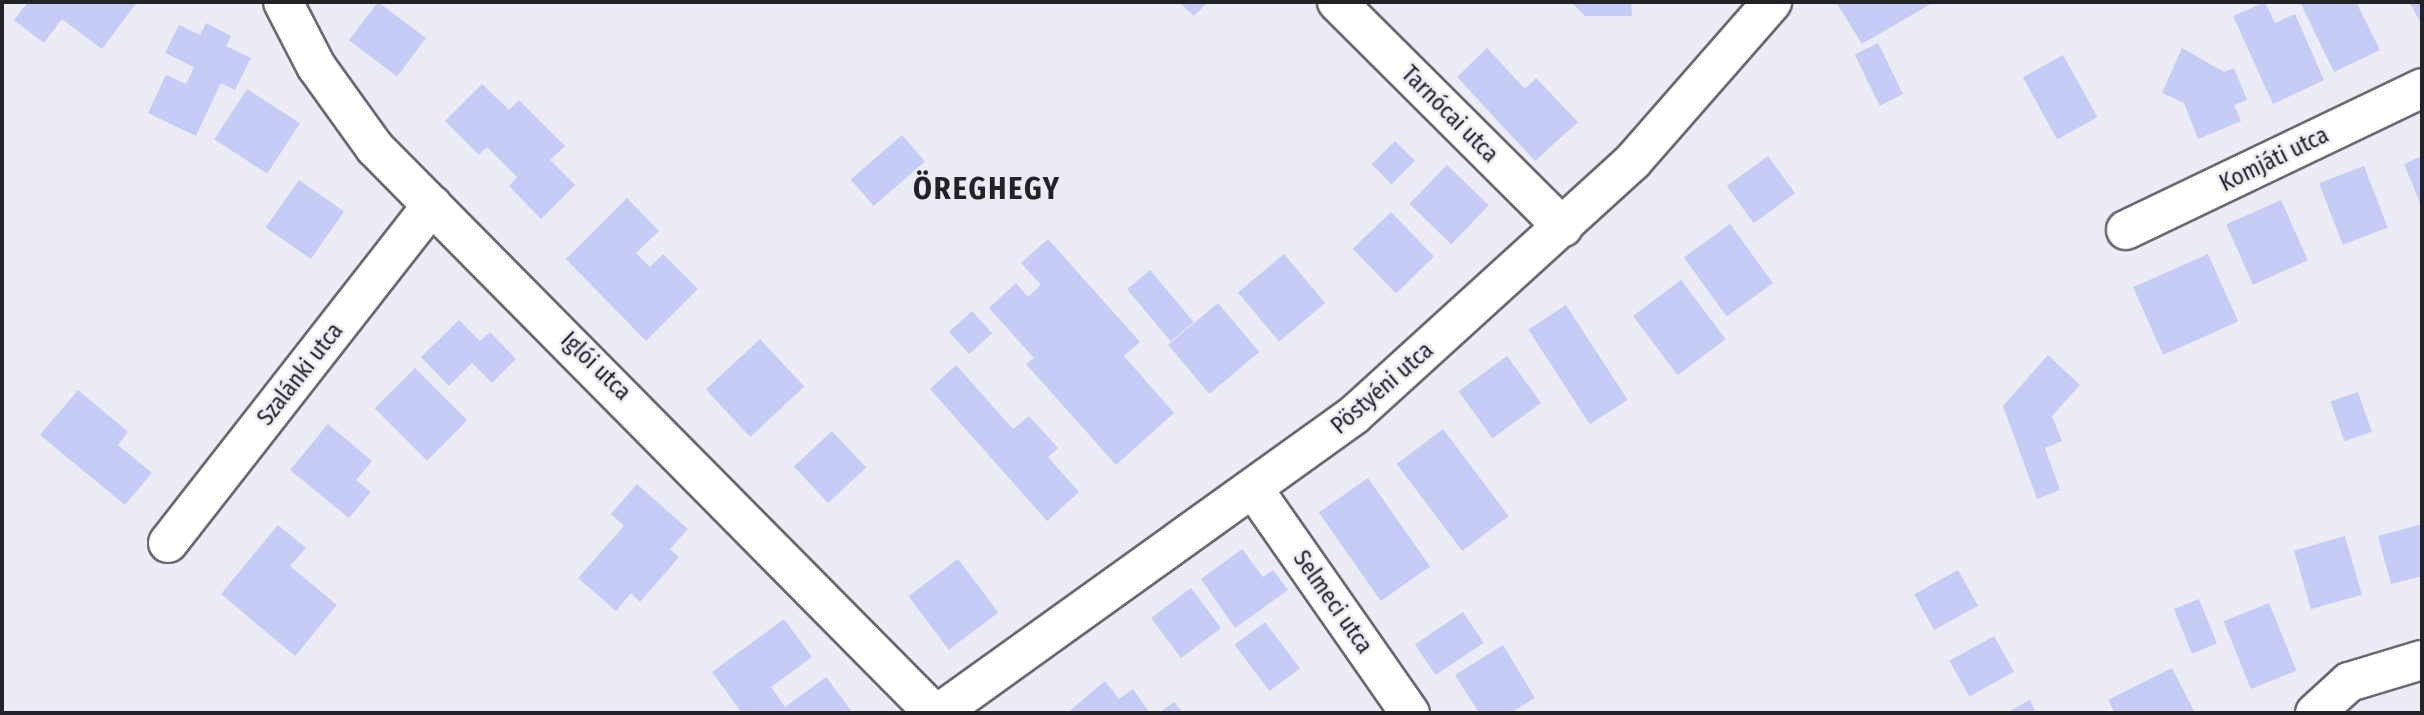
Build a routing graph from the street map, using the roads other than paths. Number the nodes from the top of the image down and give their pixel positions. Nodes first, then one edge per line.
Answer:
1 (283, 2) edge
2 (1337, 2) edge
3 (1772, 2) edge
4 (2422, 88) edge
5 (432, 205) junction
6 (1563, 227) junction
7 (2126, 230) dead end
8 (1255, 491) junction
9 (168, 543) dead end
10 (2422, 660) edge
11 (937, 713) edge
12 (1410, 713) edge
13 (2315, 713) edge

1 - 5 street, Iglói utca
2 - 6 street, Tarnócai utca
3 - 6 street, Pöstyéni utca
4 - 7 street, Komjáti utca
5 - 9 street, Szalánki utca
5 - 11 street, Iglói utca
6 - 8 street, Pöstyéni utca
8 - 11 street, Pöstyéni utca
8 - 12 street, Selmeci utca
10 - 13 street

